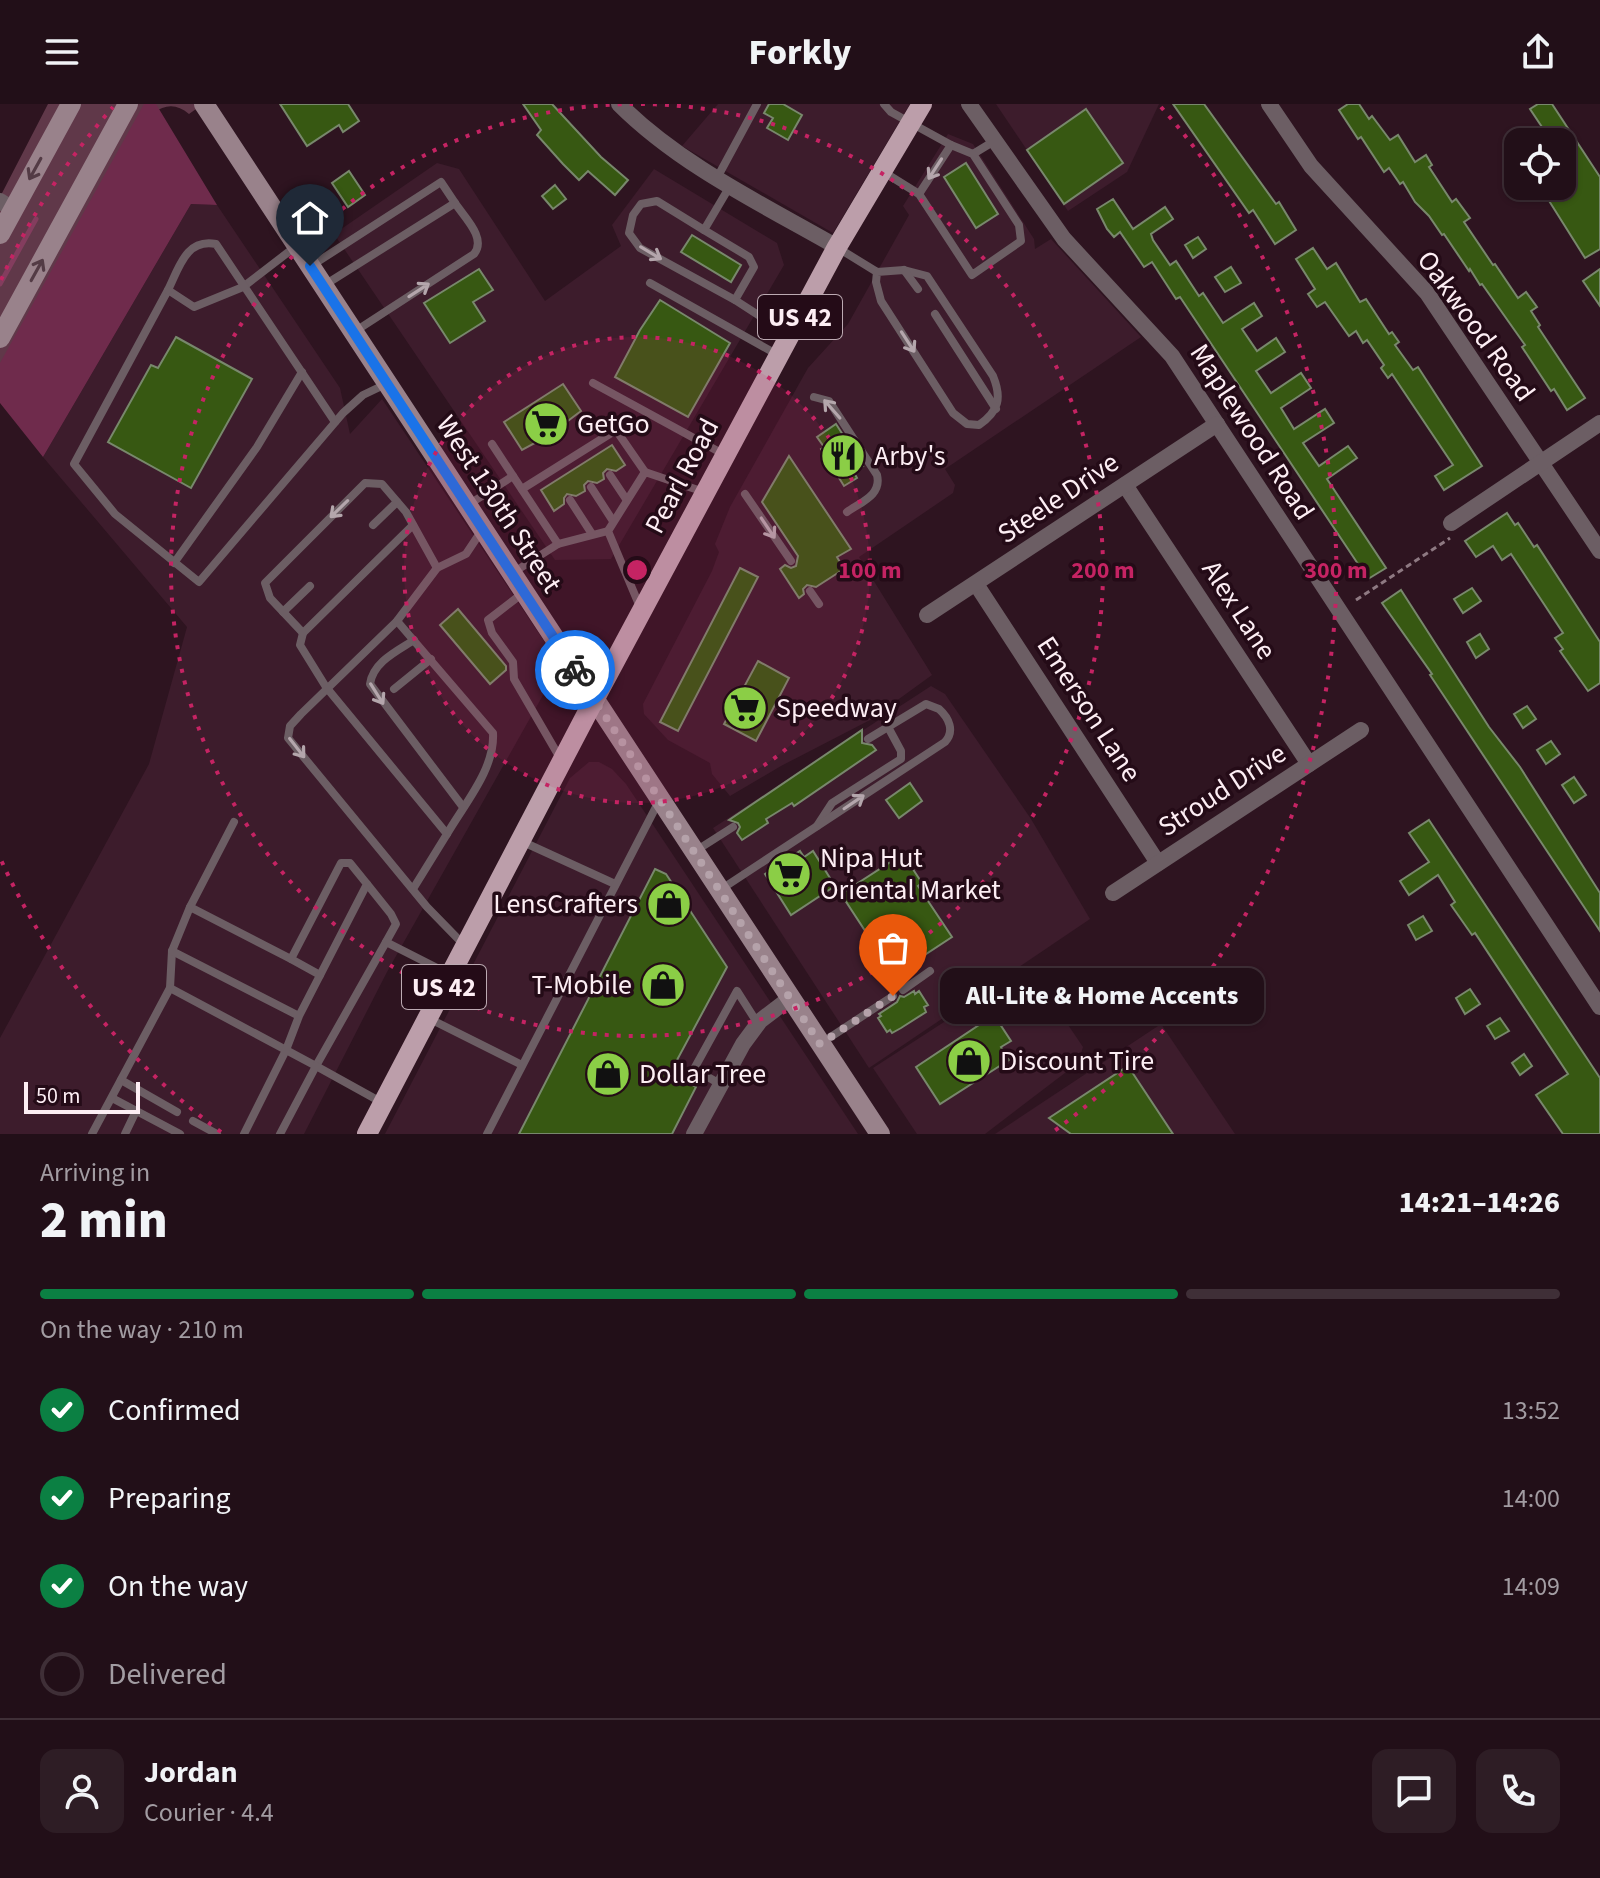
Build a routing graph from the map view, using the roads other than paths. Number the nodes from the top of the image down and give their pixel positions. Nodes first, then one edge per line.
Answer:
1 (71, 104) edge
2 (128, 104) edge
3 (204, 104) edge
4 (619, 104) edge
5 (757, 104) edge
6 (884, 104) edge
7 (922, 104) edge
8 (969, 104) edge
9 (1269, 104) edge
10 (910, 122) junction
11 (996, 140) junction
12 (951, 145) junction
13 (973, 154) junction
14 (881, 171) junction
15 (724, 182) junction
16 (919, 194) junction
17 (455, 203) junction
18 (7, 205) edge
19 (704, 230) junction
20 (0, 234) edge
21 (297, 246) junction
22 (837, 247) junction
23 (310, 266) junction
24 (904, 270) junction
25 (877, 272) junction
26 (650, 283) dead end
27 (323, 286) junction
28 (243, 287) junction
29 (918, 289) dead end
30 (168, 290) junction
31 (735, 300) junction
32 (935, 314) dead end
33 (353, 332) junction
34 (790, 335) junction
35 (0, 338) edge
36 (779, 355) junction
37 (302, 372) junction
38 (593, 383) dead end
39 (387, 384) junction
40 (814, 397) dead end
41 (996, 409) junction
42 (335, 422) junction
43 (1600, 423) edge
44 (1217, 424) junction
45 (492, 444) dead end
46 (592, 445) junction
47 (598, 454) dead end
48 (725, 455) junction
49 (572, 457) junction
50 (1542, 463) junction
51 (578, 467) dead end
52 (550, 471) junction
53 (645, 472) junction
54 (610, 475) dead end
55 (513, 476) junction
56 (557, 480) dead end
57 (1125, 485) junction
58 (591, 487) dead end
59 (522, 489) junction
60 (705, 492) junction
61 (745, 494) dead end
62 (626, 499) junction
63 (570, 500) dead end
64 (397, 502) junction
65 (467, 505) junction
66 (847, 512) dead end
67 (613, 521) junction
68 (373, 525) dead end
69 (413, 525) junction
70 (1456, 527) road end
71 (483, 529) junction
72 (608, 531) junction
73 (592, 534) junction
74 (558, 544) junction
75 (1600, 551) edge
76 (791, 561) dead end
77 (174, 563) junction
78 (437, 568) junction
79 (512, 574) junction
80 (976, 584) junction
81 (310, 586) dead end
82 (810, 591) dead end
83 (524, 593) junction
84 (819, 604) dead end
85 (642, 611) junction
86 (283, 612) junction
87 (927, 615) dead end
88 (397, 621) junction
89 (303, 633) junction
90 (414, 640) junction
91 (431, 659) junction
92 (326, 687) junction
93 (394, 689) dead end
94 (594, 700) junction
95 (888, 727) junction
96 (1361, 730) dead end
97 (868, 739) dead end
98 (562, 761) junction
99 (1309, 764) junction
100 (659, 800) junction
101 (463, 807) junction
102 (234, 822) dead end
103 (733, 827) dead end
104 (817, 827) junction
105 (447, 834) junction
106 (521, 840) junction
107 (694, 852) junction
108 (1158, 863) junction
109 (367, 884) junction
110 (615, 884) junction
111 (413, 889) junction
112 (719, 891) junction
113 (1113, 893) dead end
114 (190, 907) junction
115 (386, 942) junction
116 (465, 946) junction
117 (172, 951) junction
118 (291, 959) junction
119 (930, 971) dead end
120 (320, 975) junction
121 (450, 975) junction
122 (170, 988) junction
123 (903, 990) dead end
124 (893, 996) dead end
125 (790, 998) junction
126 (1600, 1007) edge
127 (299, 1016) junction
128 (428, 1018) junction
129 (758, 1024) junction
130 (820, 1044) junction
131 (286, 1050) junction
132 (522, 1065) junction
133 (316, 1066) junction
134 (121, 1080) junction
135 (721, 1085) junction
136 (112, 1098) junction
137 (383, 1103) junction
138 (136, 1111) junction
139 (177, 1112) dead end
140 (193, 1121) dead end
141 (92, 1134) edge
142 (125, 1134) edge
143 (180, 1134) edge
144 (217, 1134) edge
145 (244, 1134) edge
146 (280, 1134) edge
147 (367, 1134) edge
148 (487, 1134) edge
149 (694, 1134) edge
150 (880, 1134) edge

1 -> 18 main road
35 -> 2 main road
3 - 21 main road, West 130th Street
4 - 15 street
5 - 15 lane
6 - 10 lane
7 - 10 main road, Pearl Road / US 42
8 - 11 street, Maplewood Road
9 - 50 street, Oakwood Road
10 - 12 lane
10 - 14 main road, Pearl Road / US 42
11 - 13 lane
11 - 44 street, Maplewood Road
12 - 13 lane
12 -> 16 lane
13 - 16 lane
14 - 16 lane
14 - 22 main road, Pearl Road / US 42
15 - 19 lane
15 - 22 street
17 - 23 lane
17 - 27 lane
33 -> 17 lane
18 - 20 main road
19 - 31 lane
19 -> 31 lane
21 - 23 main road, West 130th Street
21 - 28 lane
22 - 25 lane
22 - 34 main road, Pearl Road / US 42
23 - 27 main road, West 130th Street
24 - 25 lane
24 - 29 lane
24 - 41 lane
25 -> 41 lane
26 - 36 lane
27 - 33 main road, West 130th Street
28 - 30 lane
28 - 30 lane
28 - 37 lane
30 - 77 lane
31 - 34 lane
32 - 41 lane
33 - 39 main road, West 130th Street
34 - 36 main road, Pearl Road / US 42
36 - 48 main road, Pearl Road / US 42
37 - 42 lane
37 - 77 lane
38 - 48 lane
39 - 42 lane
39 - 65 main road, West 130th Street
66 -> 40 lane
42 - 77 lane
43 - 50 street
44 - 57 street, Steele Drive
44 - 126 street, Maplewood Road
45 - 55 lane
46 - 47 lane
46 - 49 lane
46 - 53 lane
48 - 60 main road, Pearl Road / US 42
49 - 51 lane
49 - 52 lane
50 - 70 street
50 - 75 street, Oakwood Road
52 - 56 lane
52 - 59 lane
53 - 60 lane
53 - 62 lane
54 - 62 lane
55 - 59 lane
55 - 65 lane
57 - 80 street, Steele Drive
57 - 99 street, Alex Lane
58 - 67 lane
59 - 74 lane
60 - 85 main road, Pearl Road / US 42
61 -> 76 lane
62 - 67 lane
63 - 73 lane
64 - 68 lane
64 - 69 lane
64 -> 86 lane
65 - 71 main road, West 130th Street
67 - 72 lane
69 - 78 lane
69 - 89 lane
71 - 78 lane
71 - 79 main road, West 130th Street
72 - 73 lane
72 - 85 lane
73 - 74 lane
74 - 79 lane
78 - 88 lane
79 - 83 main road, West 130th Street
80 - 87 street, Steele Drive
80 - 108 street, Emerson Lane
81 - 86 lane
82 - 84 lane
83 - 94 main road, West 130th Street
83 - 98 lane
85 - 94 main road, Pearl Road / US 42
86 - 89 lane
88 - 90 lane
88 - 92 lane
89 - 92 lane
90 - 91 lane
90 -> 101 lane
91 - 93 lane
91 - 101 lane
92 - 105 lane
92 -> 111 lane
94 - 98 main road, Pearl Road / US 42
94 - 100 main road, West 130th Street
95 - 97 lane
95 - 104 lane
104 -> 95 lane
96 - 99 street, Stroud Drive
98 - 106 main road, Pearl Road / US 42
99 - 108 street, Stroud Drive
100 - 107 main road, West 130th Street
100 - 110 lane
101 - 105 lane
102 - 114 lane
103 - 107 lane
104 - 112 lane
105 - 111 lane
106 - 110 lane
106 - 116 main road, Pearl Road / US 42
107 - 112 main road, West 130th Street
108 - 113 street, Stroud Drive
109 - 115 lane
109 - 118 lane
109 - 120 lane
110 - 132 lane
111 - 116 lane
112 - 125 main road, West 130th Street
114 - 117 lane
114 - 118 lane
115 - 121 lane
115 - 133 lane
116 - 121 main road, Pearl Road / US 42
117 - 122 lane
117 - 127 lane
118 - 120 lane
119 - 123 lane
120 - 127 lane
121 - 128 main road, Pearl Road / US 42
122 - 131 lane
122 - 134 lane
124 - 130 lane
125 - 129 street
125 - 130 main road, West 130th Street
127 - 131 lane
128 - 132 lane
128 - 137 main road, Pearl Road / US 42
129 - 135 street
129 - 135 lane
130 - 150 main road, West 130th Street
131 - 133 lane
131 - 145 lane
132 - 148 lane
133 - 137 lane
133 - 146 lane
134 - 136 lane
134 - 139 lane
135 - 149 street
136 - 138 lane
136 - 141 lane
137 - 147 main road, Pearl Road / US 42
138 - 142 lane
138 - 143 lane
140 - 144 lane

